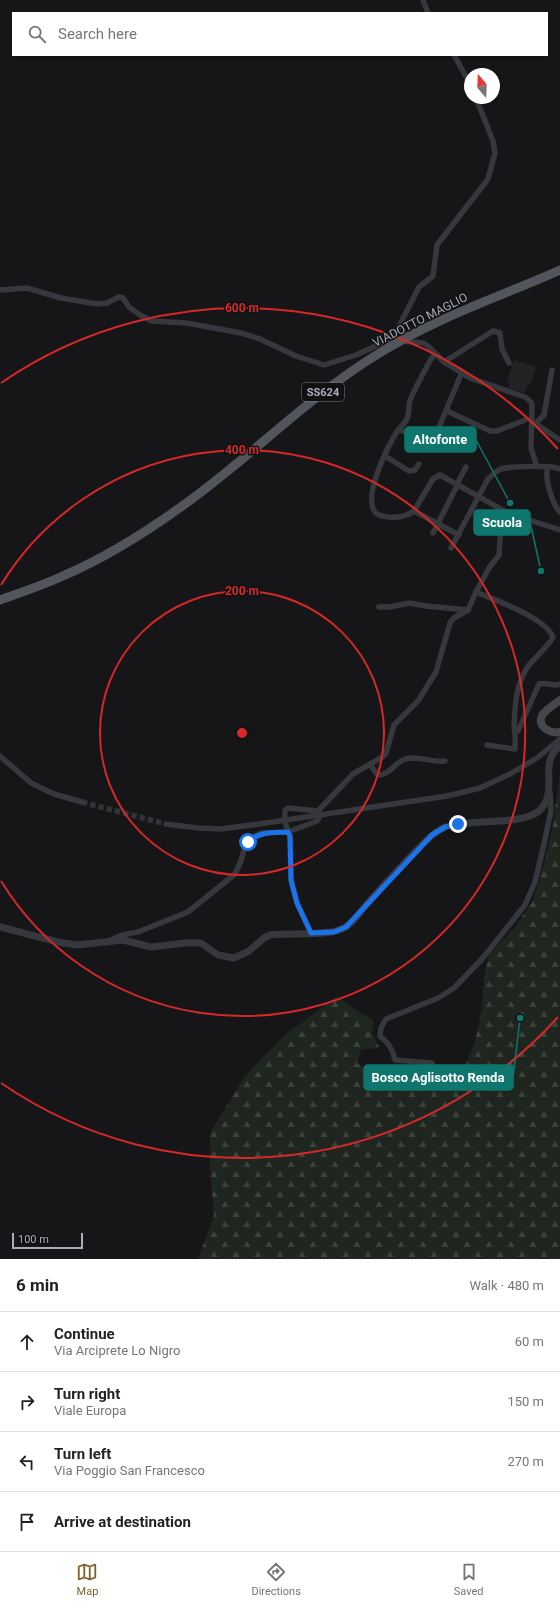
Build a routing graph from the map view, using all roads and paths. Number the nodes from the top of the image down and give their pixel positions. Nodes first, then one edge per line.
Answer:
1 (423, 0) edge
2 (428, 12) edge
3 (455, 56) edge
4 (464, 73) edge
5 (479, 104) edge
6 (560, 270) edge
7 (0, 290) edge
8 (392, 338) junction
9 (435, 354) junction
10 (444, 362) junction
11 (509, 362) dead end
12 (552, 370) dead end
13 (462, 372) junction
14 (446, 411) junction
15 (531, 421) junction
16 (399, 429) junction
17 (560, 440) edge
18 (385, 456) junction
19 (419, 464) dead end
20 (537, 466) junction
21 (548, 467) junction
22 (466, 468) dead end
23 (560, 469) edge
24 (458, 484) junction
25 (479, 496) junction
26 (414, 511) junction
27 (560, 512) edge
28 (508, 513) junction
29 (438, 524) junction
30 (560, 530) edge
31 (433, 533) dead end
32 (459, 535) junction
33 (451, 548) dead end
34 (476, 592) junction
35 (0, 600) edge
36 (379, 606) dead end
37 (468, 610) junction
38 (560, 684) edge
39 (560, 700) edge
40 (560, 732) edge
41 (515, 733) junction
42 (560, 739) edge
43 (487, 745) dead end
44 (560, 746) edge
45 (0, 756) edge
46 (445, 761) dead end
47 (370, 764) junction
48 (550, 792) junction
49 (82, 802) tunnel mouth
50 (318, 814) junction
51 (166, 824) tunnel mouth
52 (287, 829) junction
53 (0, 927) edge
54 (311, 933) junction
55 (110, 941) junction
56 (432, 1063) dead end

1 - 2 street
3 - 4 street
5 - 8 street
6 - 35 main road, VIADOTTO MAGLIO / SS624
7 - 8 street
8 - 9 street
9 - 10 street
9 - 16 street
10 - 11 street
10 - 13 street
12 - 15 street
13 - 14 street
13 - 15 street
14 - 15 street
14 - 16 street
15 - 17 street
15 - 20 street
16 - 18 street
18 - 19 street
18 - 26 street
20 - 21 street
20 - 25 street
21 - 23 street
21 - 27 street
22 - 24 street
24 - 25 street
24 - 26 street
24 - 29 street
25 - 28 street
25 - 32 street
26 - 29 street
28 - 30 street
28 - 34 street
29 - 31 street
29 - 32 street
32 - 33 street
34 - 37 street
34 - 41 street
36 - 37 street
37 - 47 street
38 - 41 street
39 - 40 main road
41 - 43 street
42 - 50 street
44 - 48 street
45 - 49 street
46 - 47 street
47 - 50 street
48 - 54 street
48 - 56 street
50 - 51 street
50 - 52 street
50 - 52 street
52 - 54 street
52 - 55 street
53 - 55 street
54 - 55 street

